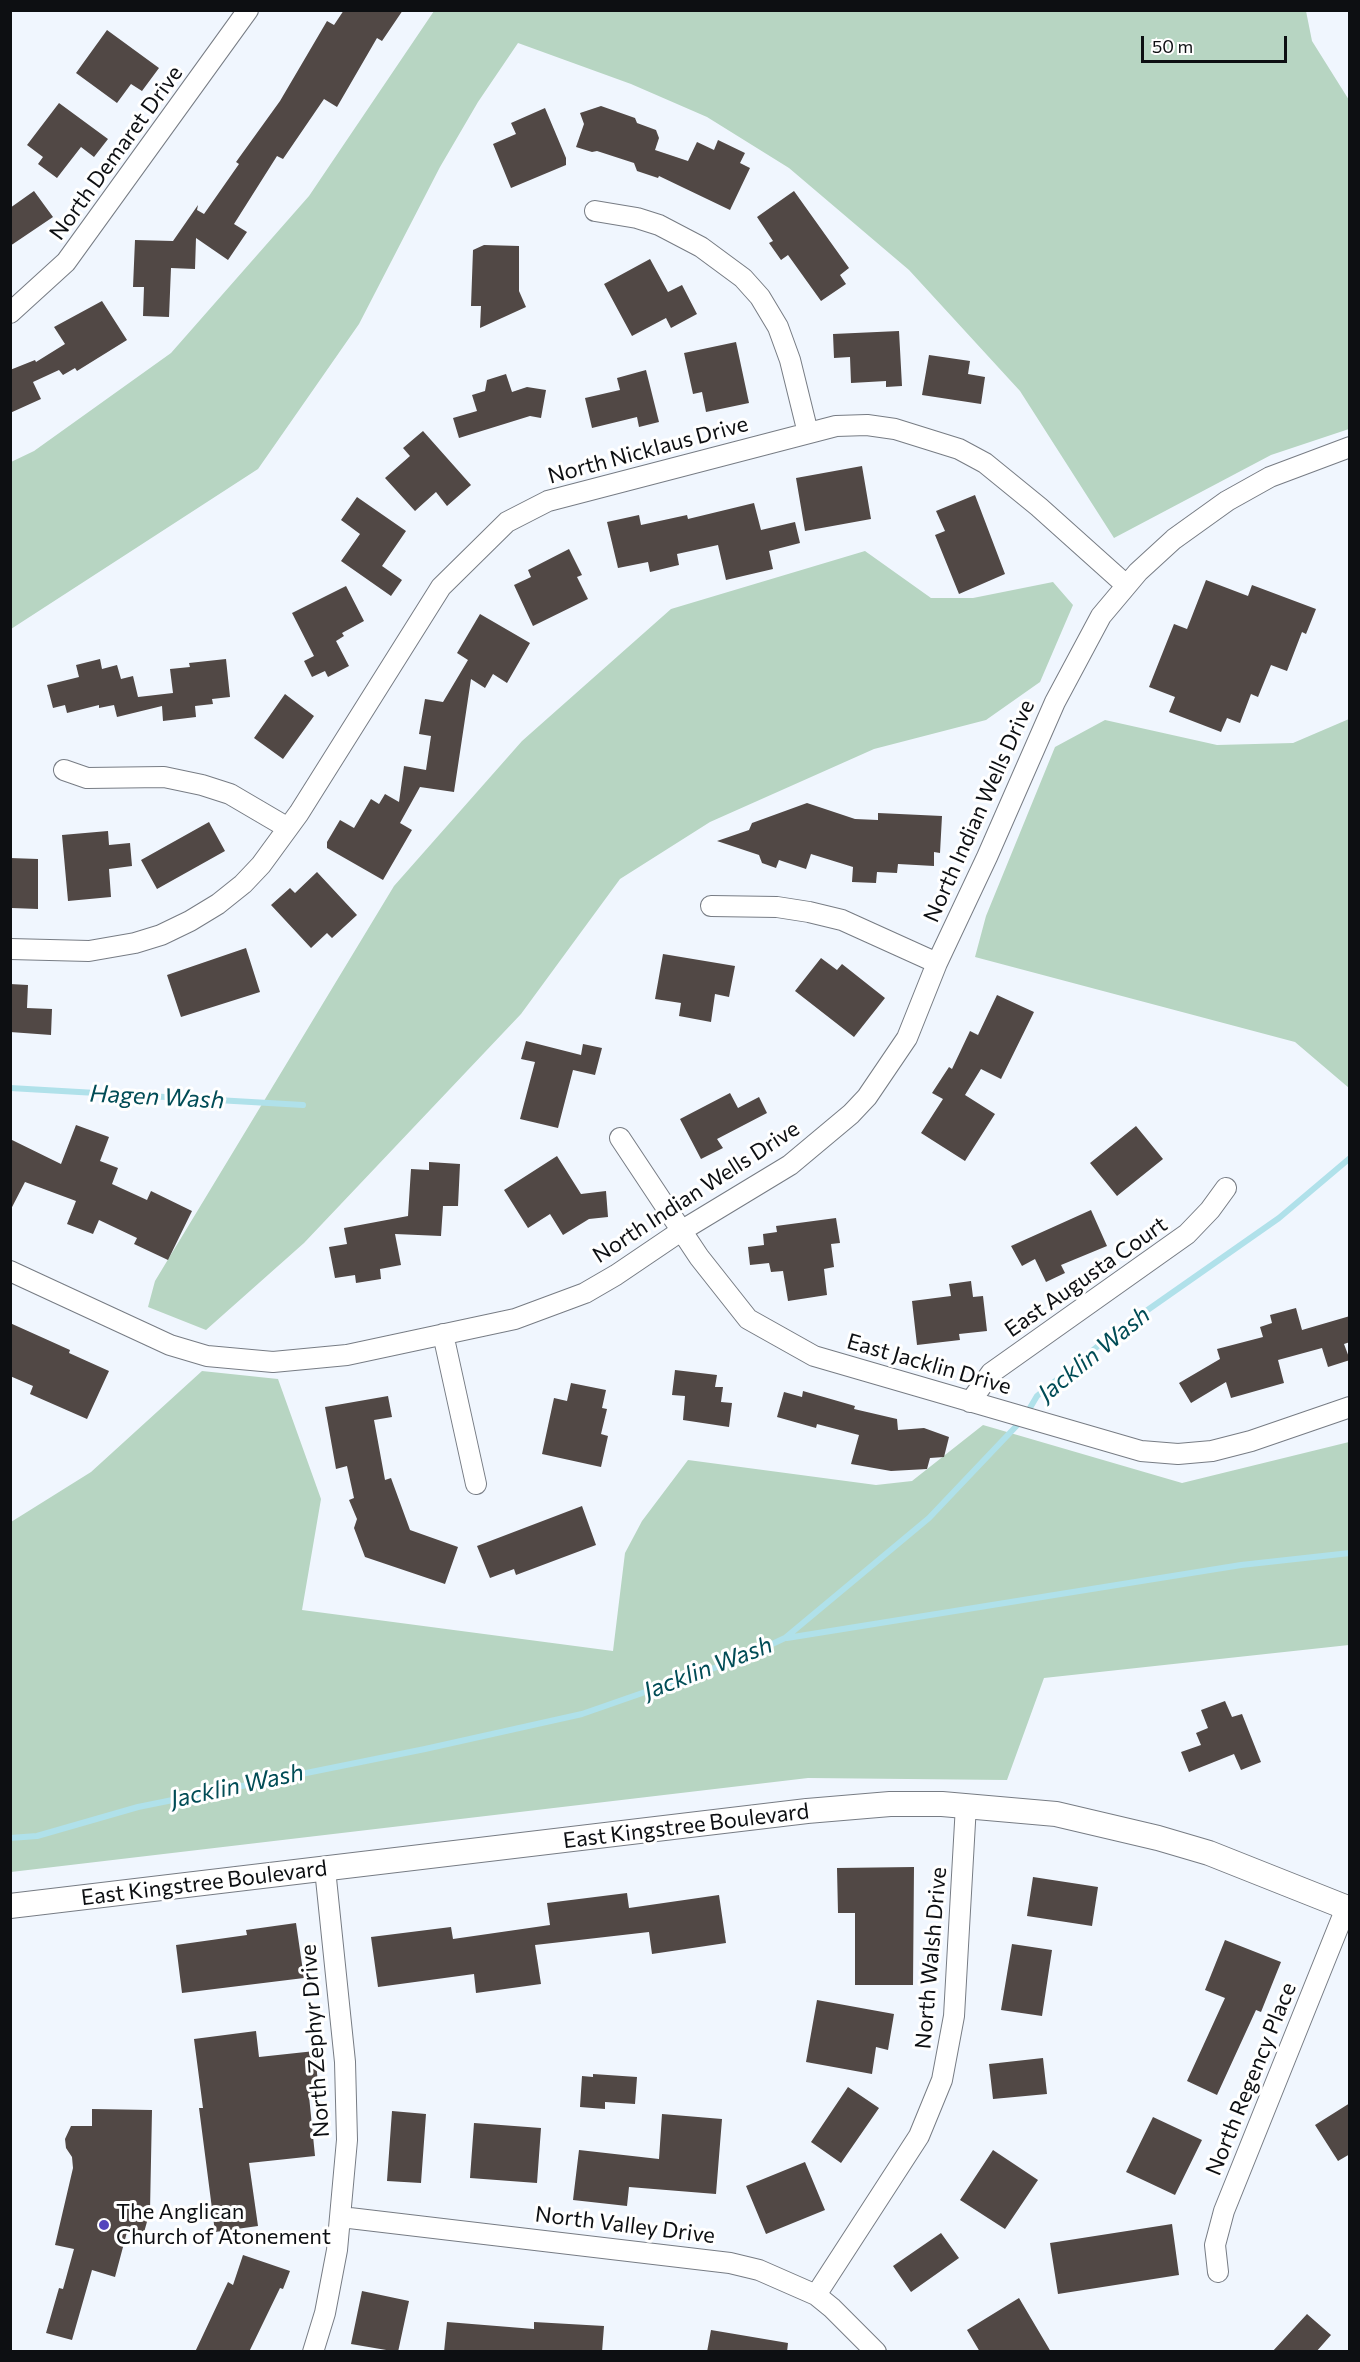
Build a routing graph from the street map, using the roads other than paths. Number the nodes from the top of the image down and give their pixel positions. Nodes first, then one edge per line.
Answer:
1 (248, 10) edge
2 (595, 211) dead end
3 (10, 313) edge
4 (808, 433) junction
5 (1350, 447) edge
6 (1126, 585) junction
7 (64, 770) dead end
8 (288, 828) junction
9 (711, 906) dead end
10 (10, 949) edge
11 (937, 963) junction
12 (620, 1138) dead end
13 (1226, 1188) dead end
14 (681, 1231) junction
15 (10, 1271) edge
16 (443, 1334) junction
17 (970, 1402) junction
18 (1350, 1407) edge
19 (476, 1484) dead end
20 (966, 1805) junction
21 (326, 1869) junction
22 (10, 1906) edge
23 (1348, 1909) edge
24 (341, 2217) junction
25 (1218, 2272) dead end
26 (816, 2295) junction
27 (313, 2352) edge
28 (876, 2352) edge

1 - 3 street, North Demaret Drive
2 - 4 street
4 - 6 street, North Nicklaus Drive
4 - 8 street, North Nicklaus Drive
5 - 6 street, North Indian Wells Drive
6 - 11 street, North Indian Wells Drive
7 - 8 street
8 - 10 street, North Nicklaus Drive
9 - 11 street
11 - 14 street, North Indian Wells Drive
12 - 14 street, East Jacklin Drive
13 - 17 street, East Augusta Court
14 - 16 street, North Indian Wells Drive
14 - 17 street, East Jacklin Drive
15 - 16 street, North Indian Wells Drive
16 - 19 street
17 - 18 street, East Jacklin Drive
20 - 21 street, East Kingstree Boulevard
20 - 23 street, East Kingstree Boulevard
20 - 26 street, North Walsh Drive
21 - 22 street, East Kingstree Boulevard
21 - 24 street, North Zephyr Drive
23 - 25 street, North Regency Place
24 - 26 street, North Valley Drive
24 - 27 street, North Zephyr Drive
26 - 28 street, North Valley Drive

